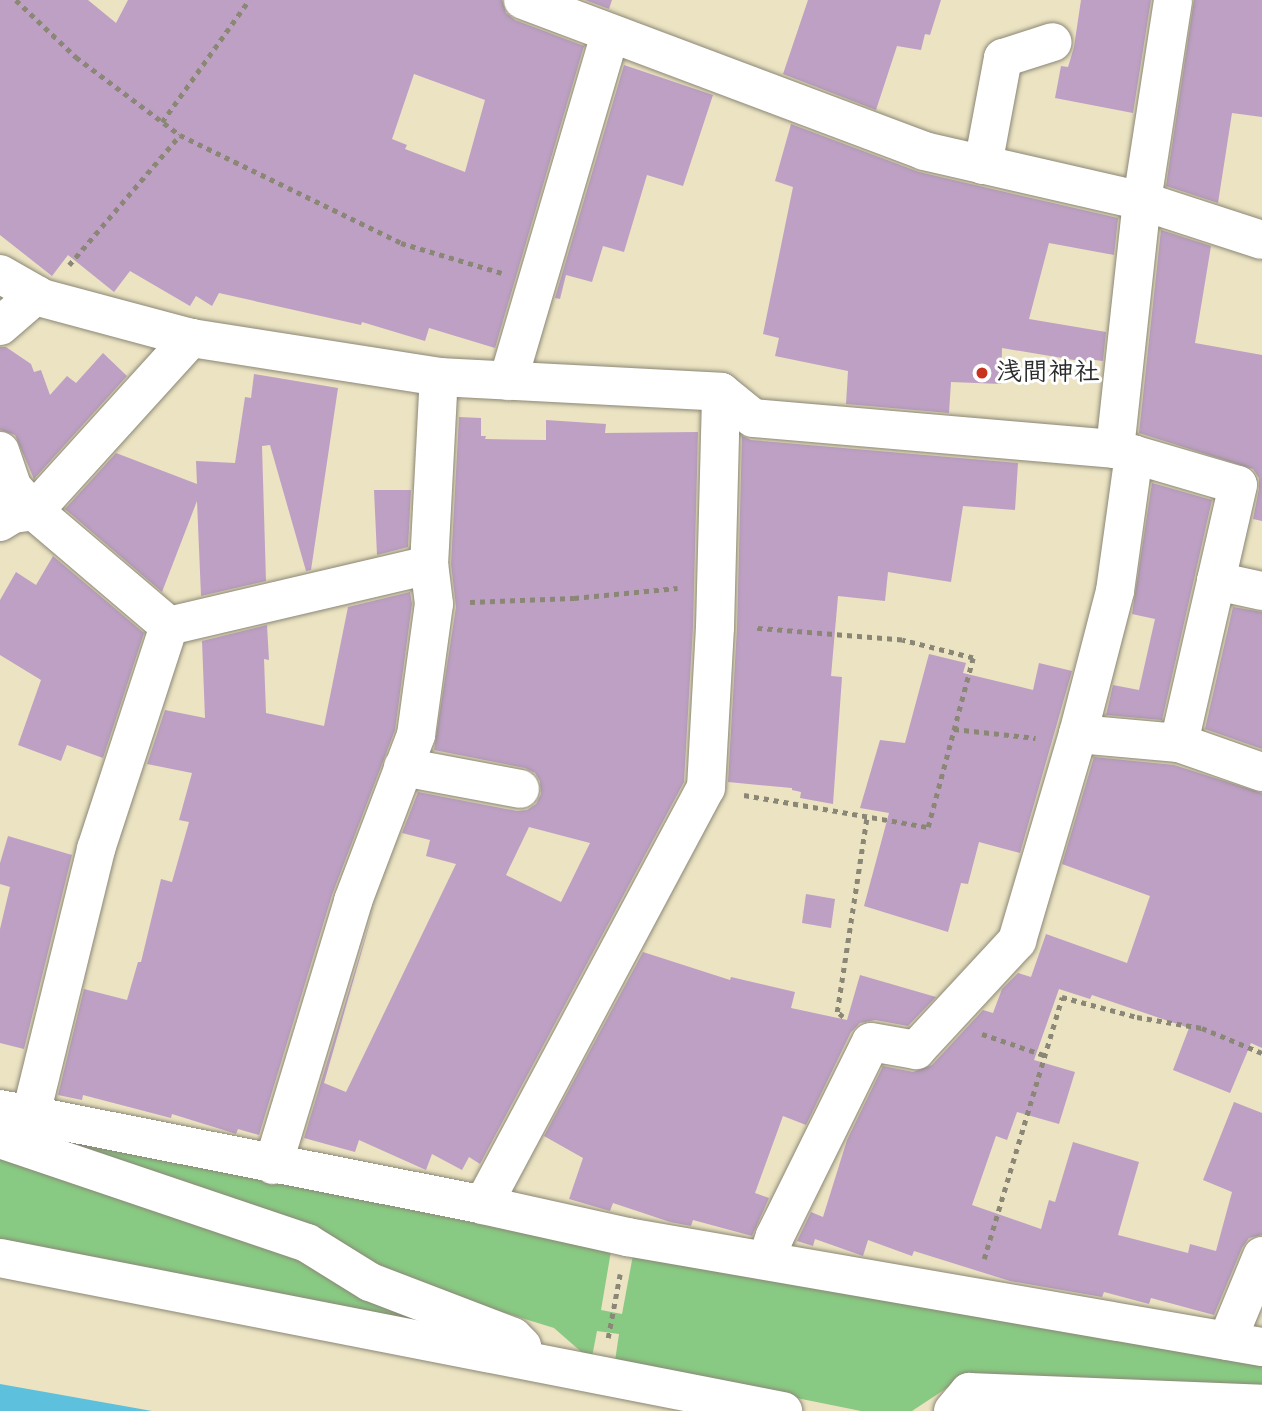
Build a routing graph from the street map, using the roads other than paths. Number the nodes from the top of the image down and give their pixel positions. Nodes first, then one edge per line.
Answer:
1 (523, 0) edge
2 (1173, 0) edge
3 (610, 35) junction
4 (1052, 42) dead end
5 (983, 165) junction
6 (1142, 201) junction
7 (1262, 240) edge
8 (0, 274) edge
9 (38, 297) junction
10 (0, 326) edge
11 (191, 338) junction
12 (439, 377) junction
13 (508, 381) junction
14 (721, 392) junction
15 (0, 451) edge
16 (1125, 452) junction
17 (17, 517) edge
18 (429, 565) junction
19 (1216, 582) junction
20 (1262, 591) edge
21 (169, 626) junction
22 (1077, 738) junction
23 (1179, 743) junction
24 (403, 767) junction
25 (1262, 772) edge
26 (520, 789) dead end
27 (16, 1112) edge
28 (0, 1139) edge
29 (273, 1165) junction
30 (483, 1205) junction
31 (1262, 1256) edge
32 (0, 1258) edge
33 (766, 1260) junction
34 (1244, 1344) edge
35 (539, 1362) junction
36 (1262, 1404) edge
37 (783, 1411) edge
38 (953, 1411) edge

1 - 3 street
2 - 6 street
3 - 5 street
3 - 13 street
4 - 5 street
5 - 6 street
6 - 7 street
6 - 16 street
8 - 9 street
9 - 10 street
9 - 11 street
11 - 12 street
11 - 17 street
12 - 13 street
12 - 18 street
13 - 14 street
14 - 16 street
14 - 30 street
15 - 17 street
16 - 19 street
16 - 22 street
17 - 21 street
18 - 21 street
18 - 24 street
19 - 20 street
19 - 23 street
21 - 27 street
22 - 23 street
22 - 33 street
23 - 25 street
24 - 26 street
24 - 29 street
27 - 29 street
28 - 35 street
29 - 30 street
30 - 33 street
31 - 34 street
32 - 35 street
33 - 34 street
35 - 37 street
36 - 38 street

